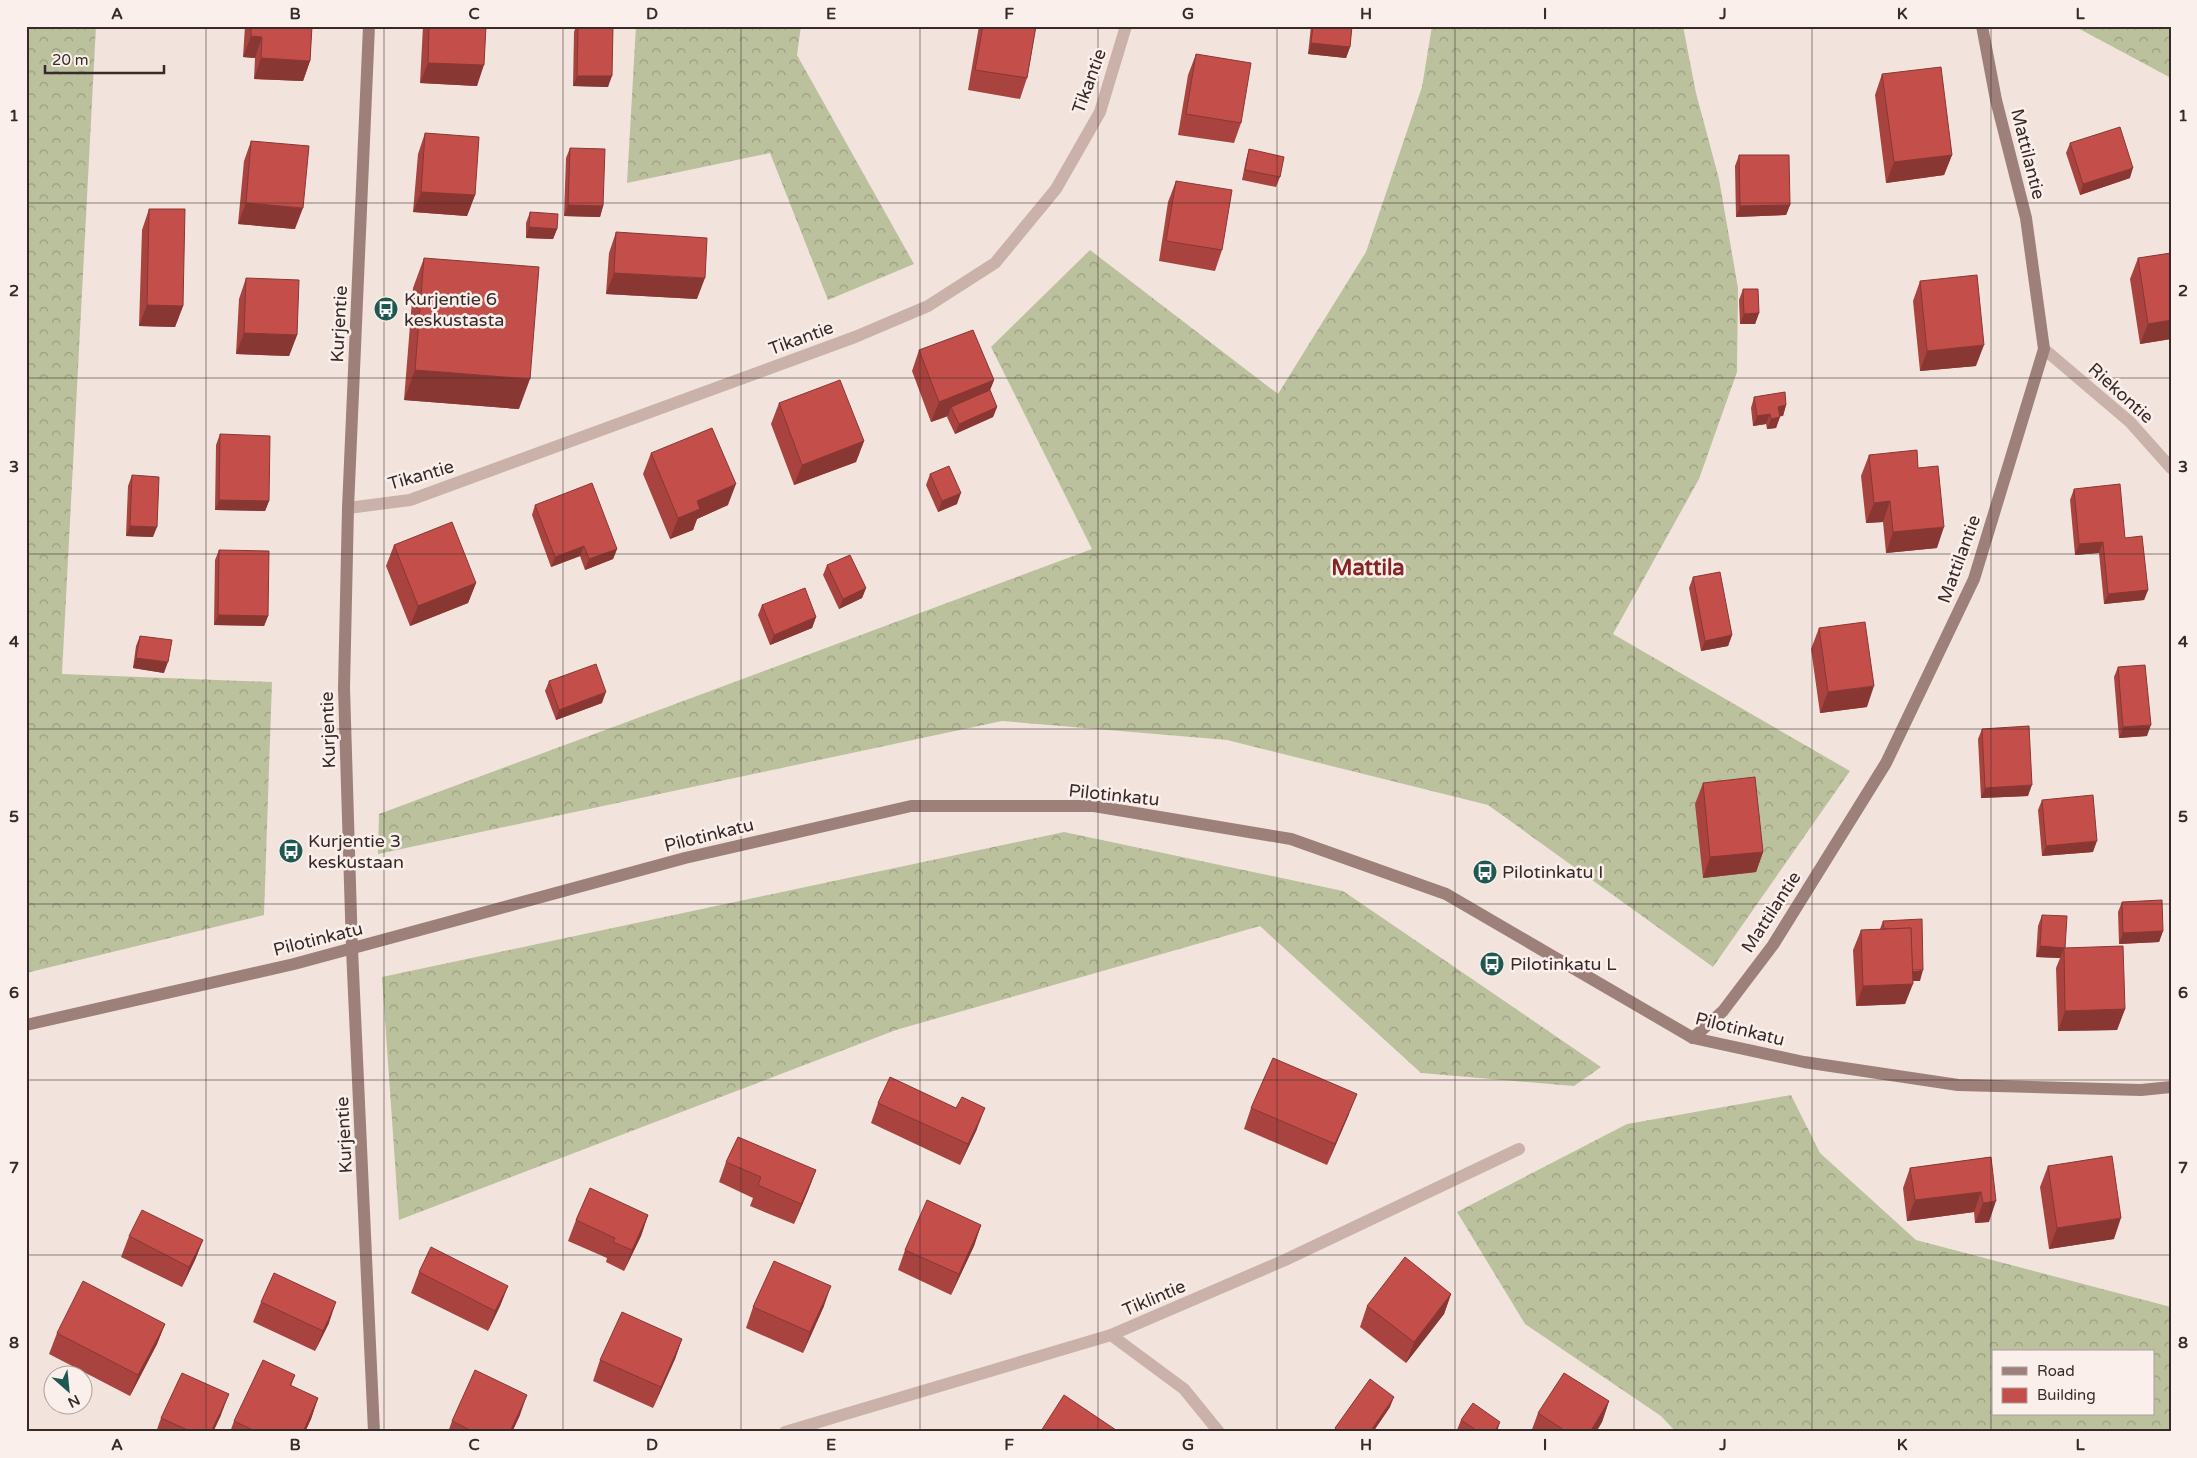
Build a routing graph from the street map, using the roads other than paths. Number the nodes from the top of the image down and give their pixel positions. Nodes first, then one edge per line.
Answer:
1 (369, 26) edge
2 (1126, 26) edge
3 (1982, 26) edge
4 (2044, 349) junction
5 (2171, 468) edge
6 (348, 508) junction
7 (352, 949) junction
8 (26, 1025) edge
9 (1692, 1038) junction
10 (2171, 1087) edge
11 (1519, 1148) dead end
12 (1112, 1335) junction
13 (374, 1432) edge
14 (785, 1432) edge
15 (1219, 1432) edge

1 - 6 street, Kurjentie
2 - 6 street, Tikantie
3 - 4 street, Mattilantie
4 - 5 street, Riekontie
4 - 9 street, Mattilantie
6 - 7 street, Kurjentie
7 - 8 street, Pilotinkatu
7 - 9 street, Pilotinkatu
7 - 13 street, Kurjentie
9 - 10 street, Pilotinkatu
11 - 12 street, Tiklintie
12 - 14 street, Tiklintie
12 - 15 street

